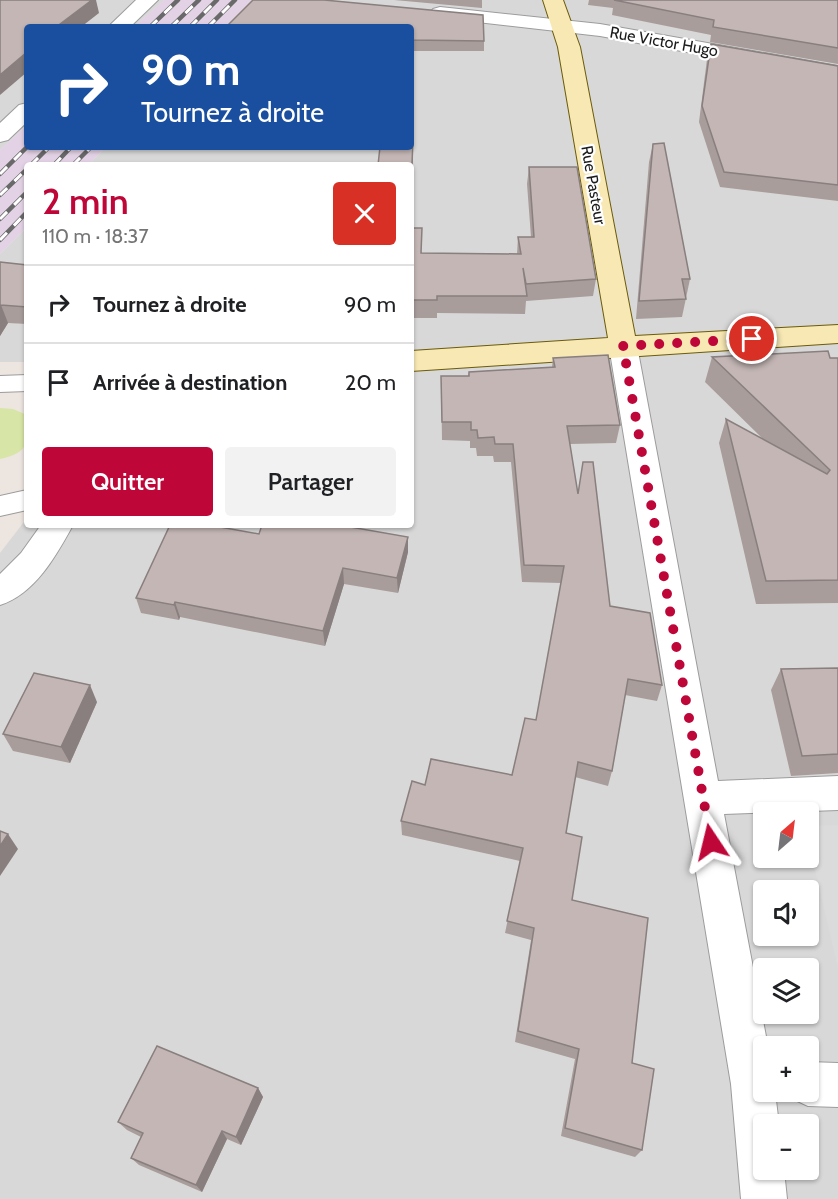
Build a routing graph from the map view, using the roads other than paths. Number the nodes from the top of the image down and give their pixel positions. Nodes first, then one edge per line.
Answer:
1 (148, 0) edge
2 (553, 0) edge
3 (421, 11) edge
4 (121, 24) edge
5 (561, 24) junction
6 (838, 73) edge
7 (24, 113) edge
8 (0, 135) edge
9 (838, 334) edge
10 (623, 346) junction
11 (414, 361) edge
12 (24, 383) edge
13 (0, 384) edge
14 (24, 501) edge
15 (0, 506) edge
16 (55, 528) edge
17 (6, 588) edge
18 (838, 793) edge
19 (704, 798) junction
20 (753, 1058) edge
21 (819, 1084) edge
22 (838, 1085) edge
23 (759, 1102) edge
24 (764, 1199) edge

1 - 4 street
2 - 5 street, Rue Pasteur
3 - 5 street, Rue Victor Hugo
5 - 6 street, Rue Victor Hugo
5 - 10 street, Rue Pasteur
7 - 8 street
9 - 10 street
10 - 11 street
10 - 19 street
12 - 13 lane
14 - 15 lane
16 - 17 street
18 - 19 street
19 - 20 street
21 - 22 street
23 - 24 street

